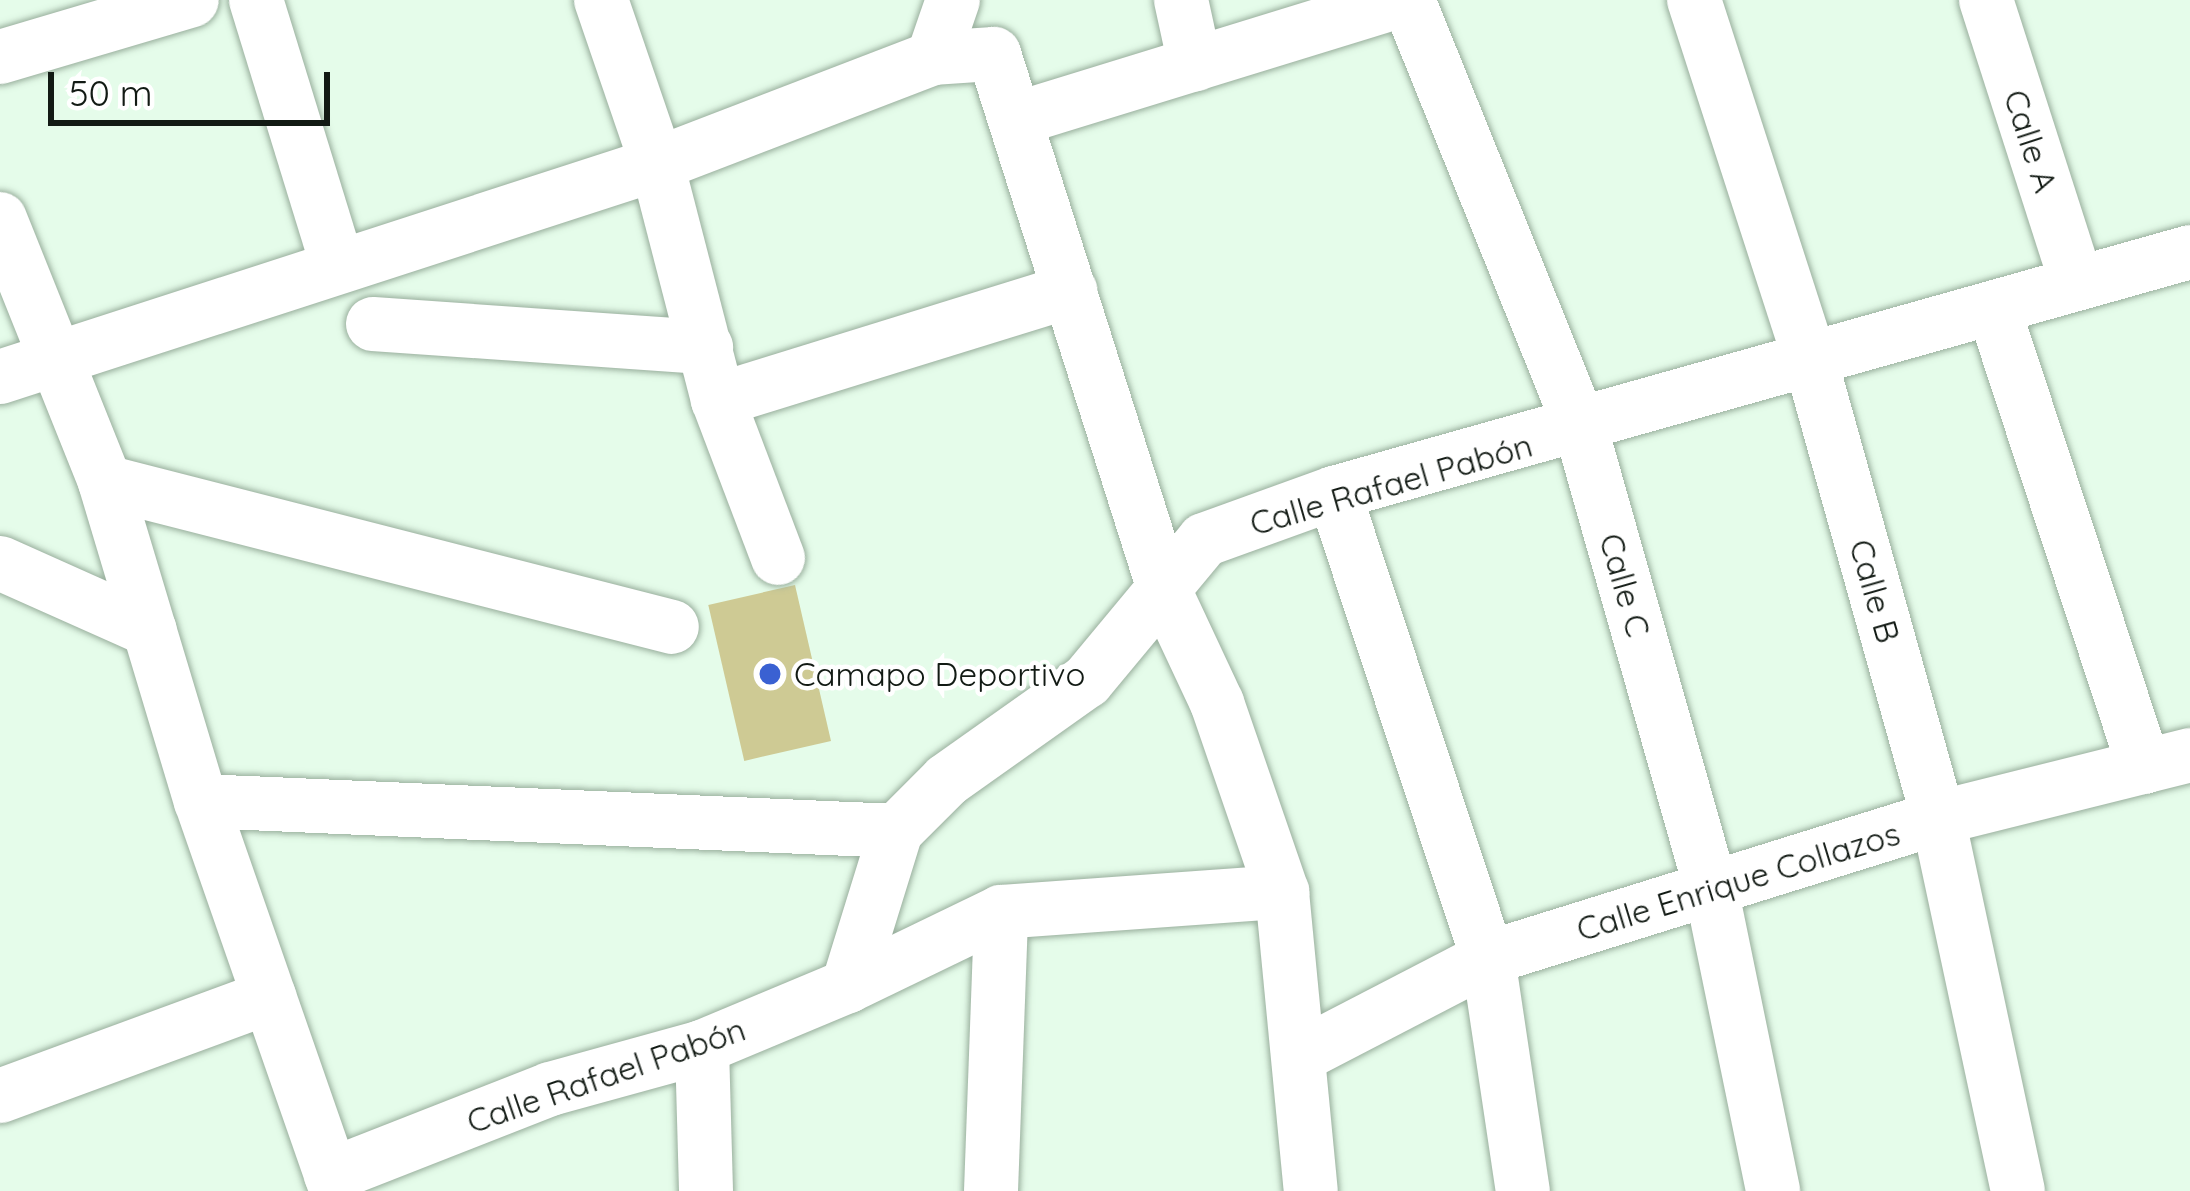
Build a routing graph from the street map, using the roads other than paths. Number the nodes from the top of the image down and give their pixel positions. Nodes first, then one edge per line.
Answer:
1 (192, 0) edge
2 (256, 0) edge
3 (601, 0) edge
4 (953, 0) edge
5 (1180, 0) edge
6 (1405, 0) edge
7 (1694, 0) edge
8 (1986, 0) edge
9 (0, 57) edge
10 (933, 58) junction
11 (1195, 64) junction
12 (1016, 119) junction
13 (657, 164) junction
14 (0, 219) edge
15 (2190, 251) edge
16 (338, 267) junction
17 (2076, 281) junction
18 (1071, 291) junction
19 (1994, 310) junction
20 (373, 324) dead end
21 (706, 347) junction
22 (55, 360) junction
23 (1811, 362) junction
24 (0, 377) edge
25 (718, 400) junction
26 (1581, 429) junction
27 (105, 482) junction
28 (1334, 494) junction
29 (778, 558) dead end
30 (0, 563) edge
31 (1165, 592) junction
32 (672, 627) dead end
33 (150, 630) junction
34 (2177, 766) edge
35 (201, 801) junction
36 (1938, 818) junction
37 (896, 831) junction
38 (1282, 892) junction
39 (1712, 892) junction
40 (1001, 912) junction
41 (1488, 958) junction
42 (848, 986) junction
43 (269, 997) junction
44 (702, 1047) junction
45 (1303, 1054) junction
46 (0, 1096) edge
47 (334, 1183) edge
48 (706, 1191) edge
49 (991, 1191) edge
50 (1311, 1191) edge
51 (1523, 1191) edge
52 (1774, 1191) edge
53 (2018, 1191) edge

1 - 9 street
2 - 16 street
3 - 13 street
4 - 10 street
5 - 11 street
6 - 11 street
6 - 26 street, Calle C
7 - 23 street, Calle B
8 - 17 street, Calle A
10 - 12 street
10 - 13 street
11 - 12 street
12 - 18 street
13 - 16 street
13 - 21 street
14 - 22 street
15 - 17 street, Calle Rafael Pabón
16 - 22 street
17 - 19 street, Calle Rafael Pabón
18 - 25 street
18 - 31 street
19 - 23 street, Calle Rafael Pabón
19 - 34 street
20 - 21 street
21 - 25 street
22 - 24 street
22 - 27 street
23 - 26 street, Calle Rafael Pabón
23 - 36 street, Calle B
25 - 29 street
26 - 28 street, Calle Rafael Pabón
26 - 39 street, Calle C
27 - 32 street
27 - 33 street
28 - 31 street, Calle Rafael Pabón
28 - 41 street
30 - 33 street
31 - 37 street, Calle Rafael Pabón
31 - 38 street
33 - 35 street
34 - 36 street, Calle Enrique Collazos
35 - 37 street
35 - 43 street
36 - 39 street, Calle Enrique Collazos
36 - 53 street, Calle B
37 - 42 street, Calle Rafael Pabón
38 - 40 street
38 - 45 street
39 - 41 street, Calle Enrique Collazos
39 - 52 street, Calle C
40 - 42 street
40 - 49 street
41 - 45 street, Calle Enrique Collazos
41 - 51 street
42 - 44 street, Calle Rafael Pabón
43 - 46 street
43 - 47 street
44 - 47 street, Calle Rafael Pabón
44 - 48 street
45 - 50 street

